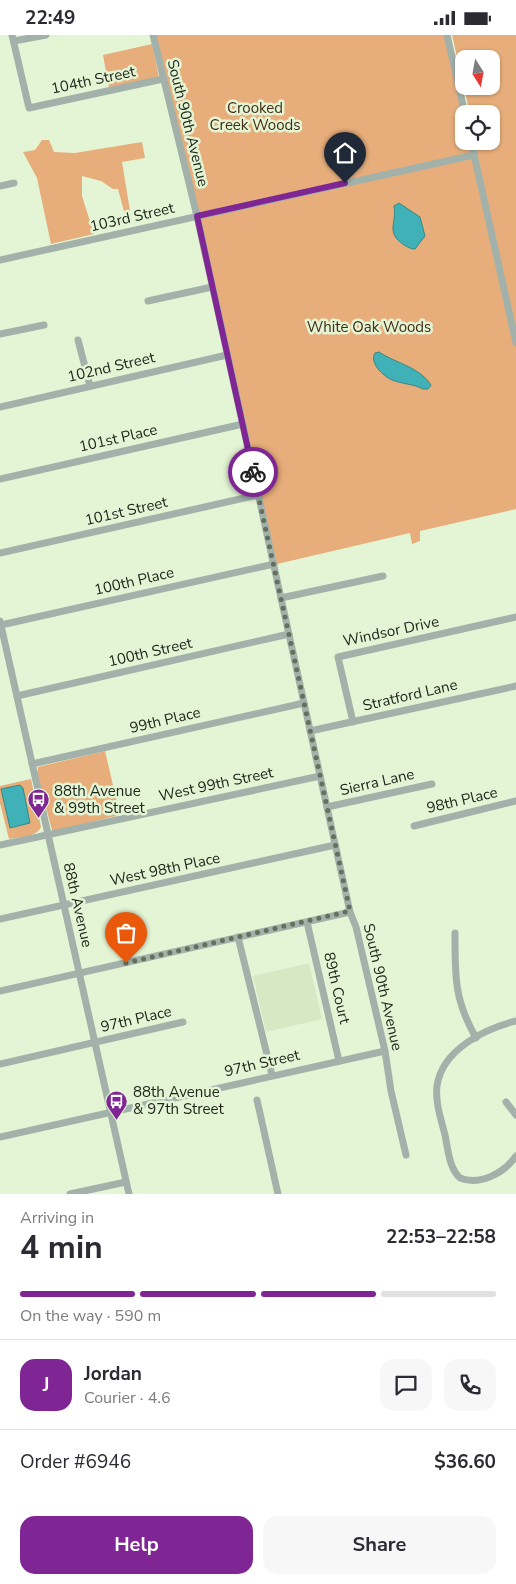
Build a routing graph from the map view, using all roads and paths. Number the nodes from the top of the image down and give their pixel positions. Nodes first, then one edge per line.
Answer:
1 (46, 35) edge
2 (153, 35) edge
3 (447, 35) edge
4 (13, 38) edge
5 (164, 79) junction
6 (463, 105) edge
7 (473, 150) edge
8 (474, 155) junction
9 (14, 183) dead end
10 (0, 186) edge
11 (197, 216) junction
12 (0, 260) edge
13 (212, 287) junction
14 (148, 301) dead end
15 (44, 325) dead end
16 (0, 334) edge
17 (78, 340) dead end
18 (516, 343) edge
19 (227, 355) junction
20 (90, 386) junction
21 (0, 407) edge
22 (243, 425) junction
23 (0, 479) edge
24 (258, 495) junction
25 (0, 553) edge
26 (274, 564) junction
27 (383, 576) dead end
28 (281, 598) junction
29 (516, 617) edge
30 (0, 623) edge
31 (289, 634) junction
32 (516, 686) edge
33 (17, 696) junction
34 (304, 703) junction
35 (353, 722) junction
36 (310, 731) junction
37 (32, 764) junction
38 (320, 776) junction
39 (432, 784) dead end
40 (516, 801) edge
41 (327, 807) junction
42 (414, 826) dead end
43 (48, 834) junction
44 (0, 845) edge
45 (336, 845) junction
46 (64, 905) junction
47 (350, 911) junction
48 (0, 919) edge
49 (307, 922) junction
50 (455, 933) dead end
51 (238, 937) junction
52 (79, 973) junction
53 (0, 991) edge
54 (516, 1021) edge
55 (183, 1022) dead end
56 (476, 1038) junction
57 (95, 1043) junction
58 (385, 1051) junction
59 (339, 1061) junction
60 (0, 1064) edge
61 (272, 1075) junction
62 (257, 1100) dead end
63 (506, 1102) dead end
64 (110, 1112) junction
65 (516, 1115) edge
66 (0, 1137) edge
67 (406, 1155) dead end
68 (516, 1156) edge
69 (126, 1182) junction
70 (70, 1194) edge
71 (129, 1194) edge
72 (278, 1194) edge

1 - 4 street
2 - 5 street, South 90th Avenue
3 - 6 street
4 - 5 street, 104th Street
5 - 11 street, South 90th Avenue
7 - 8 street
8 - 11 street, 103rd Street
8 - 18 street
9 - 10 street
11 - 12 street, 103rd Street
11 - 13 street, South 90th Avenue
13 - 14 street
13 - 19 street, South 90th Avenue
15 - 16 street
17 - 20 street
19 - 20 street, 102nd Street
19 - 22 street, South 90th Avenue
20 - 21 street, 102nd Street
22 - 23 street, 101st Place
22 - 24 street, South 90th Avenue
24 - 25 street, 101st Street
24 - 26 street, South 90th Avenue
26 - 28 street, South 90th Avenue
26 - 30 street, 100th Place
27 - 28 street
28 - 31 street, South 90th Avenue
29 - 35 street, Windsor Drive
30 - 33 street, 88th Avenue
31 - 33 street, 100th Street
31 - 34 street, South 90th Avenue
32 - 35 street, Stratford Lane
33 - 37 street, 88th Avenue
34 - 36 street, South 90th Avenue
34 - 37 street, 99th Place
35 - 36 street, Stratford Lane
36 - 38 street, South 90th Avenue
37 - 43 street, 88th Avenue
38 - 41 street, South 90th Avenue
38 - 43 street, West 99th Street
39 - 41 street, Sierra Lane
40 - 42 street, 98th Place
41 - 45 street, South 90th Avenue
43 - 44 street, West 99th Street
43 - 46 street, 88th Avenue
45 - 46 street, West 98th Place
45 - 47 street, South 90th Avenue
46 - 48 street, West 98th Place
46 - 52 street, 88th Avenue
47 - 49 street
47 - 58 street, South 90th Avenue
49 - 51 street
49 - 59 street, 89th Court
50 - 56 street
51 - 52 street
51 - 61 street
52 - 53 street
52 - 57 street, 88th Avenue
54 - 56 street
55 - 57 street, 97th Place
56 - 68 street
57 - 60 street, 97th Place
57 - 64 street, 88th Avenue
58 - 59 street, 97th Street
58 - 67 street, South 90th Avenue
59 - 61 street, 97th Street
61 - 64 street, 97th Street
62 - 72 street
63 - 65 street
64 - 66 street, 97th Street
64 - 69 street, 88th Avenue
69 - 70 street
69 - 71 street, 88th Avenue

